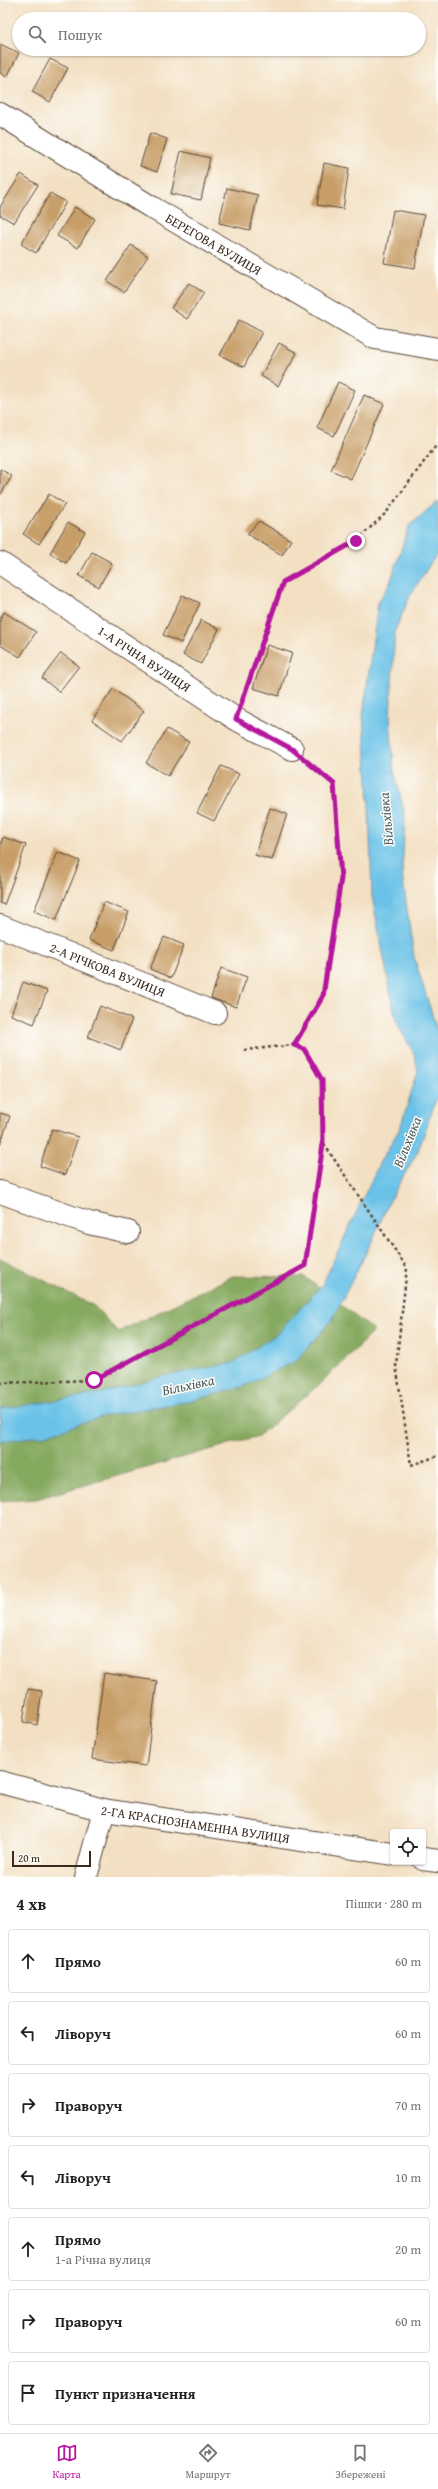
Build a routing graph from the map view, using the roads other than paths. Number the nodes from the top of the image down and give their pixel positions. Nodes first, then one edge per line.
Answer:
1 (0, 114) edge
2 (438, 349) edge
3 (0, 563) edge
4 (292, 749) road end
5 (0, 926) edge
6 (214, 1013) dead end
7 (0, 1192) edge
8 (128, 1232) dead end
9 (0, 1782) edge
10 (104, 1810) junction
11 (390, 1854) edge
12 (426, 1859) edge
13 (438, 1861) edge
14 (86, 1877) edge

1 - 2 street, БЕРЕГОВА ВУЛИЦЯ
3 - 4 street, 1-А РІЧНА ВУЛИЦЯ
5 - 6 street, 2-А РІЧКОВА ВУЛИЦЯ
7 - 8 street
9 - 10 street, 2-ГА КРАСНОЗНАМЕННА ВУЛИЦЯ
10 - 11 street, 2-ГА КРАСНОЗНАМЕННА ВУЛИЦЯ
10 - 14 street
12 - 13 street

